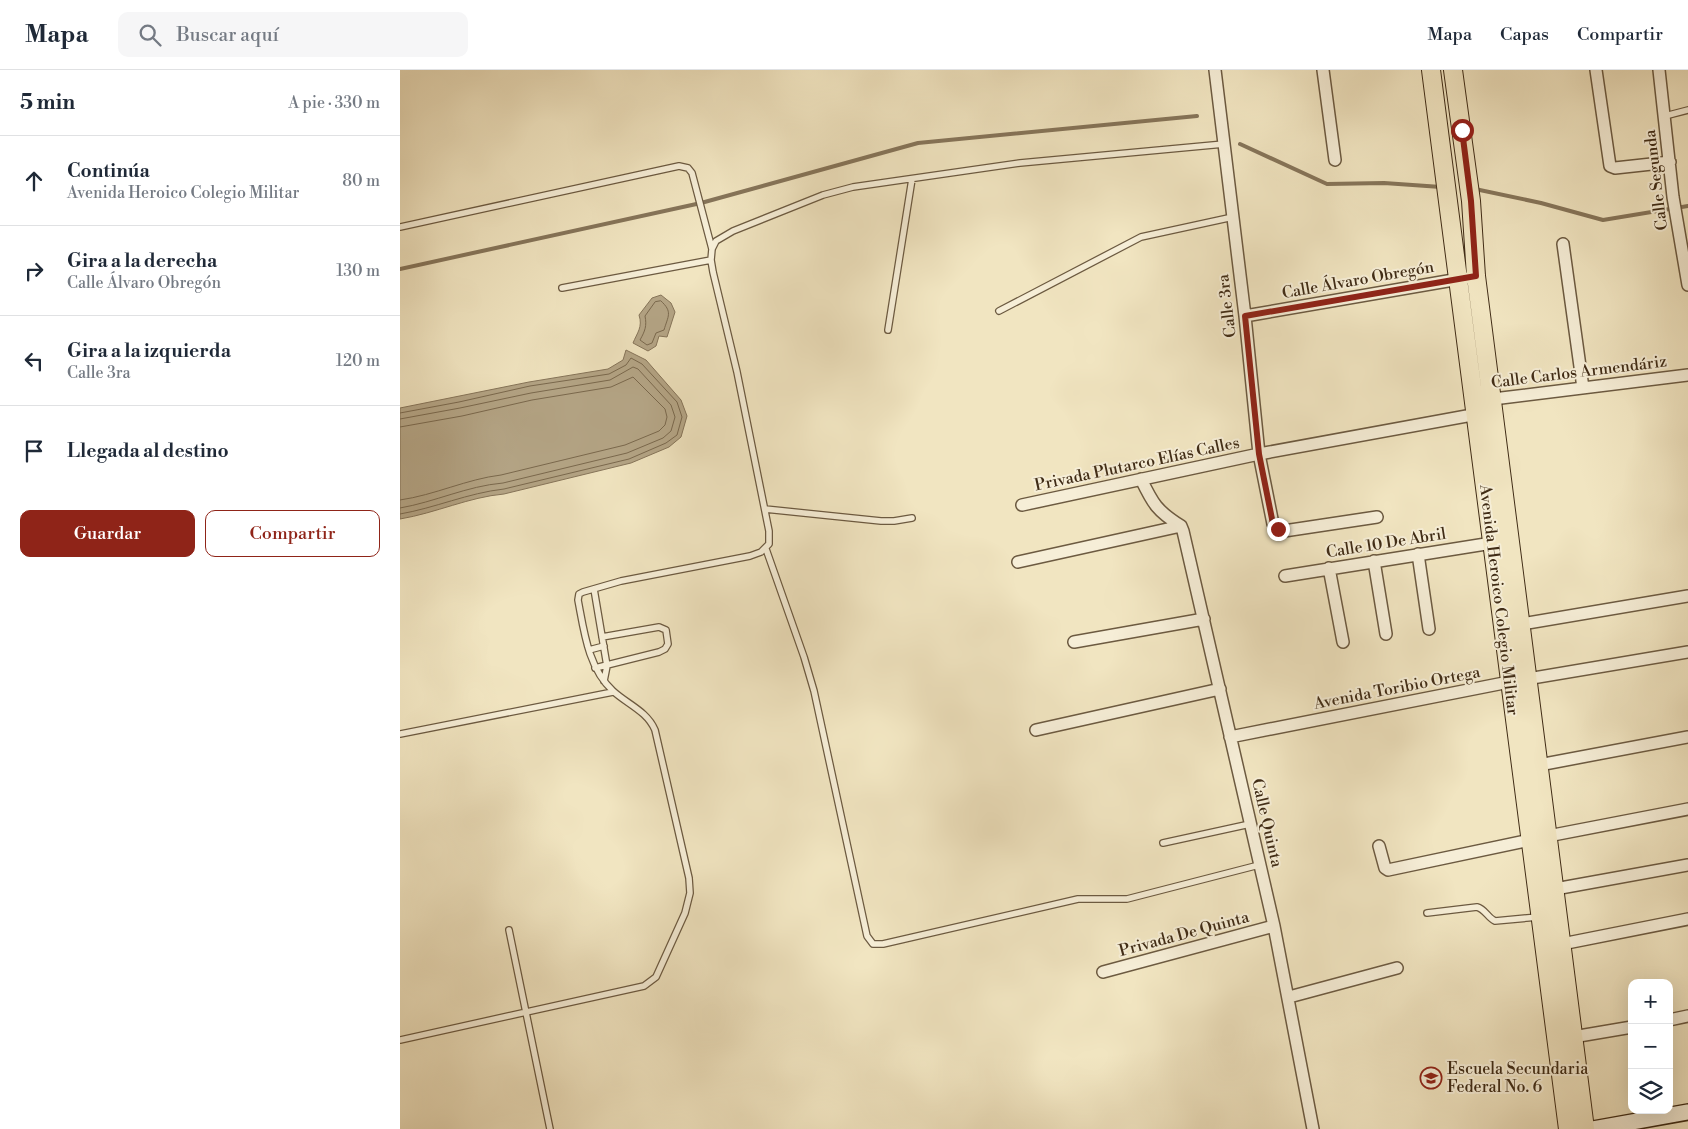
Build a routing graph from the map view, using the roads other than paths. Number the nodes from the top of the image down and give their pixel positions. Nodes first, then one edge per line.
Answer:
1 (1215, 70) edge
2 (1323, 70) edge
3 (1431, 70) edge
4 (1453, 70) edge
5 (1596, 70) edge
6 (1659, 70) edge
7 (1688, 110) edge
8 (1459, 113) junction
9 (1436, 114) junction
10 (1665, 116) junction
11 (1224, 144) junction
12 (1335, 160) dead end
13 (1670, 162) junction
14 (912, 179) junction
15 (1233, 217) junction
16 (400, 227) edge
17 (1564, 244) dead end
18 (712, 249) junction
19 (711, 260) junction
20 (1476, 276) junction
21 (1458, 279) junction
22 (1688, 281) edge
23 (1688, 285) edge
24 (562, 288) dead end
25 (999, 311) dead end
26 (1245, 316) junction
27 (888, 330) dead end
28 (1688, 375) edge
29 (1583, 388) junction
30 (1494, 405) junction
31 (1474, 408) junction
32 (1259, 454) junction
33 (1141, 479) junction
34 (1022, 505) dead end
35 (765, 509) junction
36 (1378, 517) dead end
37 (912, 518) dead end
38 (1180, 526) junction
39 (1492, 542) junction
40 (766, 548) junction
41 (1418, 554) junction
42 (1374, 561) junction
43 (1018, 562) dead end
44 (1329, 568) junction
45 (1285, 576) dead end
46 (594, 589) junction
47 (1688, 596) edge
48 (1204, 619) junction
49 (1522, 624) junction
50 (1429, 629) dead end
51 (1386, 634) dead end
52 (602, 637) junction
53 (1074, 642) dead end
54 (1343, 642) dead end
55 (604, 646) junction
56 (589, 650) junction
57 (1688, 652) edge
58 (607, 666) junction
59 (595, 668) junction
60 (1528, 679) junction
61 (604, 681) junction
62 (1509, 682) junction
63 (1220, 689) junction
64 (613, 692) junction
65 (1036, 730) dead end
66 (400, 734) edge
67 (1230, 737) junction
68 (1688, 737) edge
69 (1539, 765) junction
70 (1688, 809) edge
71 (1250, 824) junction
72 (1539, 838) junction
73 (1163, 843) dead end
74 (1379, 846) dead end
75 (1259, 865) junction
76 (1688, 865) edge
77 (1555, 889) junction
78 (1427, 913) dead end
79 (1541, 917) junction
80 (1688, 920) edge
81 (1274, 926) junction
82 (509, 930) dead end
83 (1562, 944) junction
84 (1397, 968) dead end
85 (1103, 972) dead end
86 (1288, 997) junction
87 (526, 1012) junction
88 (1688, 1016) edge
89 (1673, 1019) edge
90 (1628, 1028) edge
91 (1573, 1037) junction
92 (400, 1040) edge
93 (1688, 1112) edge
94 (550, 1129) edge
95 (1313, 1129) edge
96 (1568, 1129) edge
97 (1585, 1129) edge
98 (1593, 1129) edge

1 - 11 street, Calle 3ra
2 - 12 street
3 - 9 main road, Avenida Heroico Colegio Militar
4 - 8 main road, Avenida Heroico Colegio Militar
5 - 13 street
6 - 10 street, Calle Segunda
7 - 10 lane
8 - 9 main road
8 - 20 main road, Avenida Heroico Colegio Militar
9 - 21 main road, Avenida Heroico Colegio Militar
10 - 13 street, Calle Segunda
11 - 14 lane
11 - 15 street, Calle 3ra
13 - 22 street, Calle Segunda
14 - 18 lane
14 - 27 lane
15 - 25 lane
15 - 26 street, Calle 3ra
16 - 18 lane
17 - 29 street
18 - 19 lane
19 - 24 lane
19 - 35 lane
20 - 21 street, Calle Álvaro Obregón
20 - 30 main road, Avenida Heroico Colegio Militar
21 - 26 street, Calle Álvaro Obregón
21 - 31 main road, Avenida Heroico Colegio Militar
22 - 23 street, Calle Segunda
26 - 32 street, Calle 3ra
28 - 29 street, Calle Carlos Armendáriz
29 - 30 street, Calle Carlos Armendáriz
30 - 31 street, Privada Plutarco Elías Calles
30 - 49 main road, Avenida Heroico Colegio Militar
31 - 32 street, Privada Plutarco Elías Calles
31 - 39 main road, Avenida Heroico Colegio Militar
32 - 33 street, Privada Plutarco Elías Calles
32 - 36 street, Calle 3ra
33 - 34 street, Privada Plutarco Elías Calles
33 - 38 street
35 - 37 lane
35 - 40 lane
38 - 43 street
38 - 48 street, Calle Quinta
39 - 41 street, Calle 10 De Abril
39 - 62 main road, Avenida Heroico Colegio Militar
40 - 46 lane
40 - 75 lane
41 - 42 street, Calle 10 De Abril
41 - 50 street
42 - 44 street, Calle 10 De Abril
42 - 51 street
44 - 45 street, Calle 10 De Abril
44 - 54 street
46 - 52 lane
46 - 56 lane
47 - 49 street
48 - 53 street
48 - 63 street, Calle Quinta
49 - 60 main road, Avenida Heroico Colegio Militar
52 - 55 lane
52 - 58 lane
55 - 56 lane
55 - 58 lane
56 - 59 lane
57 - 60 street, Avenida Toribio Ortega
58 - 59 lane
58 - 61 lane
59 - 61 lane
60 - 62 street, Avenida Toribio Ortega
60 - 69 main road, Avenida Heroico Colegio Militar
61 - 64 lane
62 - 67 street, Avenida Toribio Ortega
62 - 72 main road, Avenida Heroico Colegio Militar
63 - 65 street
63 - 67 street, Calle Quinta
64 - 66 lane
64 - 87 lane
67 - 71 street, Calle Quinta
68 - 69 street
69 - 72 main road, Avenida Heroico Colegio Militar
70 - 72 street
71 - 73 lane
71 - 75 street, Calle Quinta
72 - 74 street
72 - 77 main road, Avenida Heroico Colegio Militar
72 - 79 main road, Avenida Heroico Colegio Militar
75 - 81 street, Calle Quinta
76 - 77 street
77 - 83 main road, Avenida Heroico Colegio Militar
78 - 79 lane
79 - 96 main road, Avenida Heroico Colegio Militar
80 - 83 street
81 - 85 street, Privada De Quinta
81 - 86 street, Calle Quinta
82 - 87 lane
83 - 91 main road, Avenida Heroico Colegio Militar
84 - 86 street
86 - 95 street, Calle Quinta
87 - 92 lane
87 - 94 lane
88 - 89 street
90 - 91 street
91 - 97 main road, Avenida Heroico Colegio Militar
93 - 98 street

